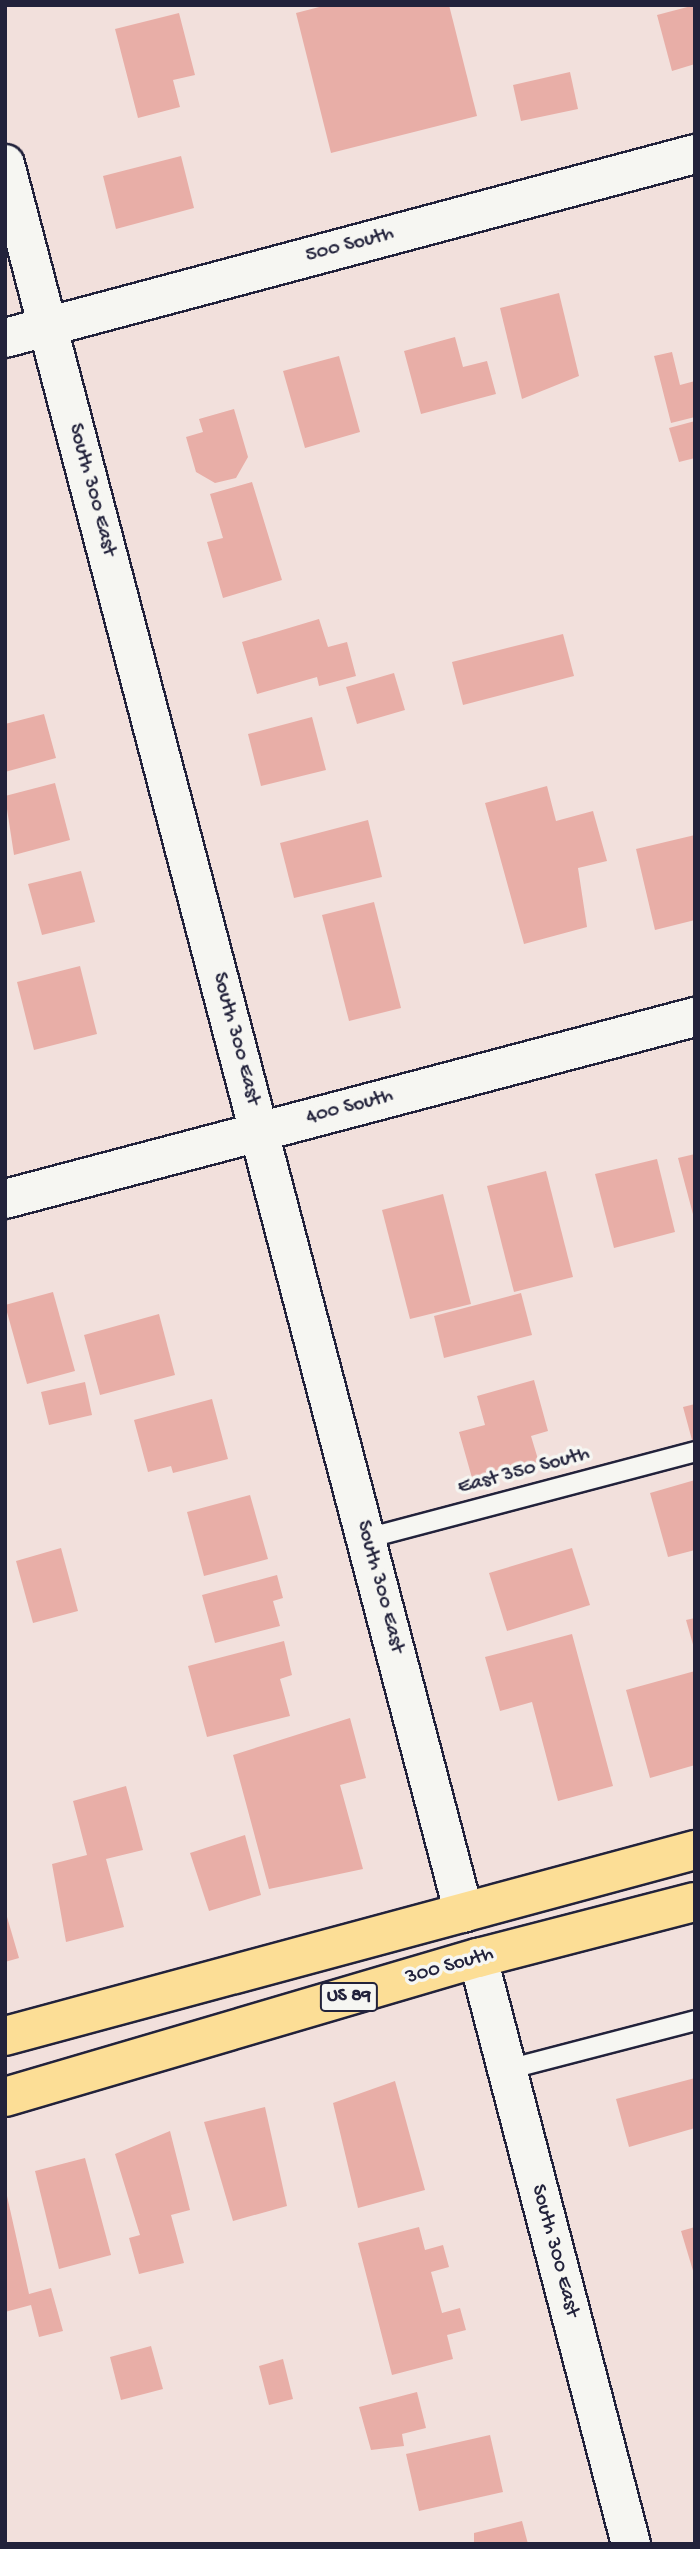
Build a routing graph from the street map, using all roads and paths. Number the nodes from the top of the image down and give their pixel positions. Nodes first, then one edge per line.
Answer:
1 (695, 154) edge
2 (5, 164) edge
3 (48, 326) junction
4 (5, 338) edge
5 (695, 1017) edge
6 (260, 1132) junction
7 (5, 1199) edge
8 (695, 1451) edge
9 (366, 1538) junction
10 (695, 1850) edge
11 (695, 1902) edge
12 (464, 1913) junction
13 (478, 1958) junction
14 (695, 2020) edge
15 (5, 2036) edge
16 (507, 2068) junction
17 (5, 2096) edge
18 (631, 2544) edge

1 - 3 street, 500 South
2 - 3 street, South 300 East
3 - 4 street, 500 South
3 - 6 street, South 300 East
5 - 6 street, 400 South
6 - 7 street, 400 South
6 - 9 street, South 300 East
8 - 9 lane, East 350 South
9 - 12 street, South 300 East
10 - 12 main road, US 89
11 - 13 main road, 300 South / US 89
12 - 15 main road, US 89
13 - 16 street, South 300 East
13 - 17 main road, 300 South / US 89
14 - 16 lane
16 - 18 street, South 300 East

